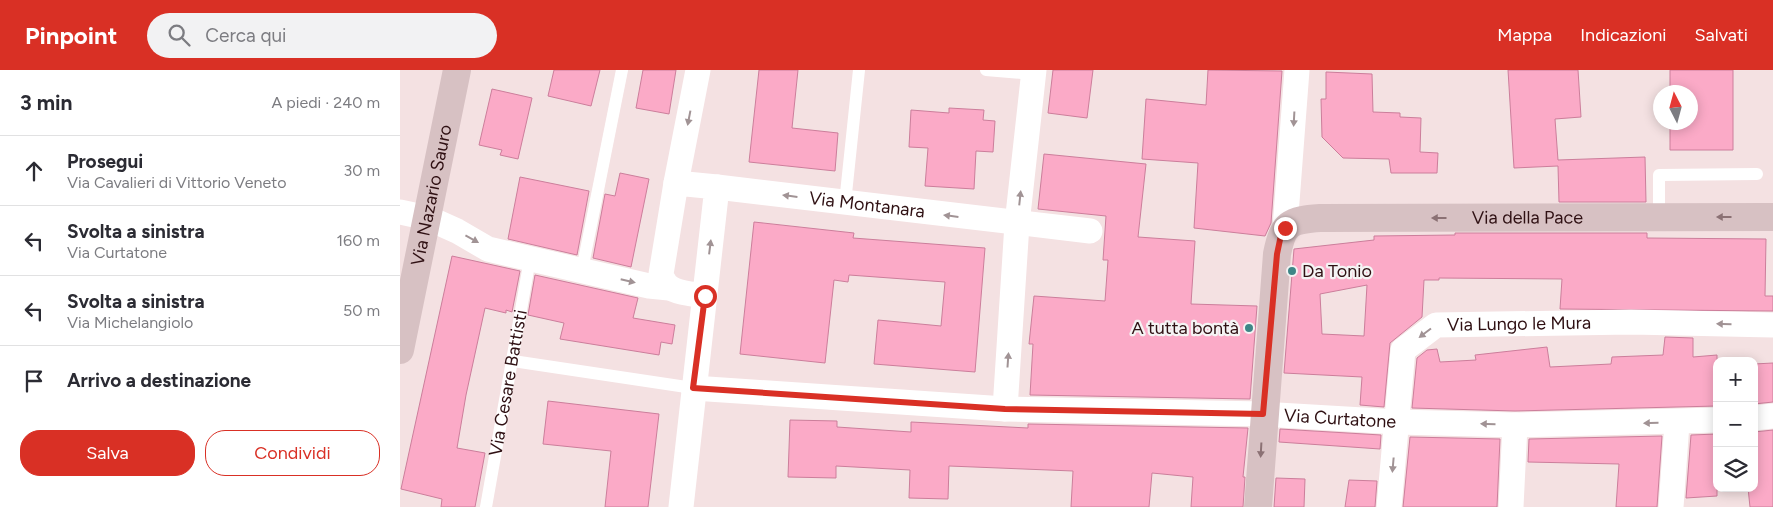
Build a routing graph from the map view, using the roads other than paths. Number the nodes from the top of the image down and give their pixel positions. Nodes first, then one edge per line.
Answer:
1 (457, 70) edge
2 (622, 70) edge
3 (698, 70) edge
4 (859, 70) edge
5 (986, 70) edge
6 (1297, 70) edge
7 (1033, 72) edge
8 (1758, 174) dead end
9 (676, 183) junction
10 (717, 188) junction
11 (845, 203) junction
12 (400, 212) edge
13 (1659, 217) junction
14 (428, 218) junction
15 (1773, 218) edge
16 (1017, 224) junction
17 (1285, 228) junction
18 (1090, 231) dead end
19 (530, 259) junction
20 (582, 270) junction
21 (669, 288) junction
22 (705, 296) junction
23 (1773, 325) edge
24 (400, 350) edge
25 (513, 361) junction
26 (693, 388) junction
27 (1005, 409) junction
28 (1263, 414) junction
29 (1773, 416) edge
30 (1758, 418) edge
31 (1713, 420) edge
32 (1397, 422) junction
33 (1677, 423) junction
34 (1515, 425) junction
35 (486, 507) edge
36 (681, 507) edge
37 (1258, 507) edge
38 (1389, 507) edge
39 (1511, 507) edge
40 (1672, 507) edge

1 - 14 main road, Via Nazario Sauro
2 - 20 lane
3 -> 9 street
4 - 11 lane
5 - 7 lane
6 -> 17 street
16 -> 7 street
8 - 13 lane
9 - 10 street, Via Montanara
9 - 21 street
11 -> 10 street, Via Montanara
22 -> 10 street
16 -> 11 street, Via Montanara
12 - 14 street
15 -> 13 main road, Via della Pace
13 -> 17 main road, Via della Pace
14 -> 19 street
14 - 24 main road, Via Nazario Sauro
16 - 18 street, Via Montanara
27 -> 16 street
17 - 28 main road
19 - 20 street
19 - 25 lane, Via Cesare Battisti
20 -> 21 street
21 - 22 street
22 - 26 street
23 -> 32 street, Via Lungo le Mura
25 - 26 lane
25 - 35 lane, Via Cesare Battisti
26 - 27 street, Via Curtatone
26 - 36 street
27 - 28 street, Via Curtatone
28 - 32 street, Via Curtatone
28 -> 37 main road
29 - 30 street
31 - 33 street, Via Curtatone
34 -> 32 street, Via Curtatone
32 -> 38 street, Via Lungo le Mura
33 -> 34 street, Via Curtatone
33 - 40 street
34 - 39 street

